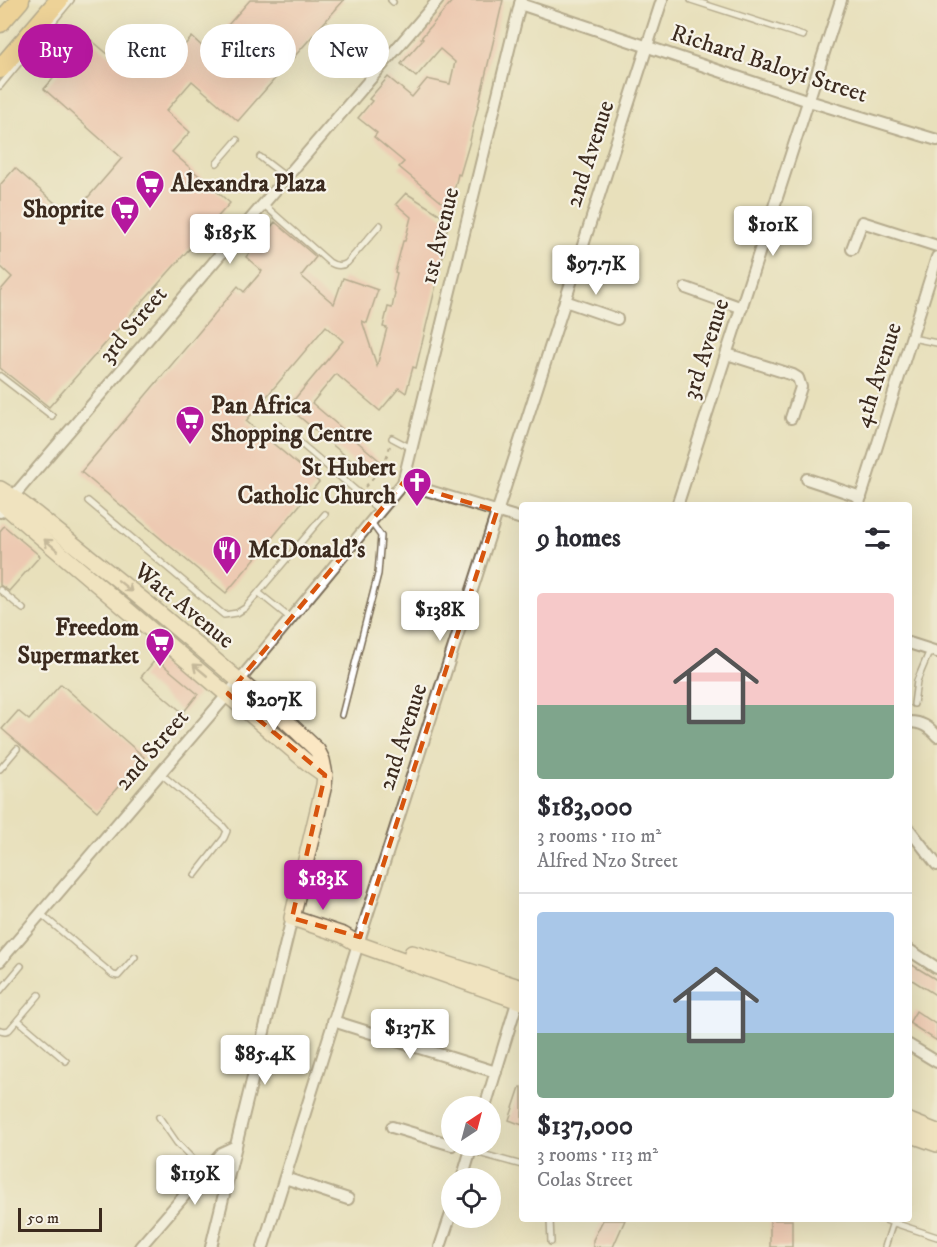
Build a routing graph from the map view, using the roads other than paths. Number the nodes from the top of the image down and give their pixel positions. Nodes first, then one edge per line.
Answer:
1 (20, 0) edge
2 (59, 0) edge
3 (71, 0) edge
4 (438, 0) edge
5 (662, 0) edge
6 (691, 0) edge
7 (841, 0) edge
8 (521, 2) edge
9 (0, 23) edge
10 (803, 36) dead end
11 (647, 46) junction
12 (0, 69) edge
13 (0, 86) edge
14 (809, 101) junction
15 (237, 140) dead end
16 (937, 140) edge
17 (260, 157) dead end
18 (217, 163) dead end
19 (286, 177) junction
20 (263, 204) junction
21 (380, 225) dead end
22 (937, 246) edge
23 (852, 249) dead end
24 (937, 256) edge
25 (686, 288) dead end
26 (565, 301) junction
27 (742, 308) junction
28 (617, 319) dead end
29 (912, 338) junction
30 (937, 343) edge
31 (727, 354) junction
32 (0, 376) edge
33 (52, 416) dead end
34 (791, 418) dead end
35 (279, 425) dead end
36 (392, 438) road end
37 (411, 448) junction
38 (807, 479) dead end
39 (403, 483) junction
40 (4, 501) edge
41 (88, 501) dead end
42 (860, 501) edge
43 (678, 502) edge
44 (380, 511) junction
45 (497, 511) junction
46 (325, 514) dead end
47 (519, 518) edge
48 (371, 522) junction
49 (0, 590) edge
50 (259, 593) junction
51 (23, 609) dead end
52 (290, 618) junction
53 (912, 644) edge
54 (934, 651) edge
55 (239, 680) junction
56 (228, 694) junction
57 (914, 704) dead end
58 (342, 715) dead end
59 (912, 722) edge
60 (937, 736) edge
61 (17, 749) dead end
62 (0, 769) edge
63 (160, 773) junction
64 (325, 775) junction
65 (912, 833) edge
66 (937, 865) edge
67 (195, 875) dead end
68 (40, 914) junction
69 (292, 918) junction
70 (359, 941) junction
71 (912, 952) edge
72 (135, 957) dead end
73 (0, 961) edge
74 (21, 966) dead end
75 (937, 968) edge
76 (0, 991) edge
77 (519, 992) edge
78 (39, 995) dead end
79 (519, 999) edge
80 (18, 1020) junction
81 (333, 1021) junction
82 (0, 1030) edge
83 (912, 1048) edge
84 (66, 1061) dead end
85 (937, 1062) edge
86 (496, 1072) junction
87 (488, 1096) edge
88 (159, 1117) dead end
89 (912, 1122) edge
90 (392, 1127) dead end
91 (937, 1132) edge
92 (912, 1135) edge
93 (441, 1142) edge
94 (937, 1144) edge
95 (236, 1146) junction
96 (497, 1156) edge
97 (519, 1163) edge
98 (205, 1172) junction
99 (285, 1178) junction
100 (348, 1199) dead end
101 (550, 1222) edge
102 (893, 1222) joint
103 (446, 1228) edge
104 (937, 1237) edge
105 (551, 1242) dead end
106 (140, 1247) edge
107 (211, 1247) edge
108 (263, 1247) edge
109 (440, 1247) edge
110 (885, 1247) edge

1 - 9 main road
2 - 12 main road
3 - 13 lane
4 - 19 street, 3rd Street
5 - 11 street, 2nd Avenue
6 - 10 lane
7 - 14 street, 3rd Avenue
8 - 11 street, Richard Baloyi Street
8 - 37 street, 1st Avenue
11 - 14 street, Richard Baloyi Street
11 - 26 street, 2nd Avenue
14 - 16 street, Richard Baloyi Street
14 - 27 street, 3rd Avenue
15 - 18 lane
17 - 19 lane
19 - 20 street, 3rd Street
20 - 21 lane
20 - 40 street, 3rd Street
22 - 23 street
24 - 29 street, 4th Avenue
25 - 27 street
26 - 28 street
26 - 45 street, 2nd Avenue
27 - 31 street, 3rd Avenue
29 - 30 lane
29 - 42 street, 4th Avenue
31 - 34 street
31 - 43 street, 3rd Avenue
32 - 33 lane
35 - 44 lane
36 - 37 lane
37 - 39 street, 1st Avenue
38 - 42 street
39 - 44 street, 2nd Street
39 - 45 street
40 -> 55 street, Watt Avenue
56 -> 40 street, Watt Avenue
41 - 50 lane
44 - 48 street, 2nd Street
45 - 47 street
45 - 70 street, 2nd Avenue
46 - 50 lane
48 - 52 street, 2nd Street
48 - 58 lane
49 - 51 lane
50 - 52 lane
52 - 55 street, 2nd Street
53 - 54 street
54 - 57 lane
55 - 56 street, 2nd Street
55 - 64 street, Watt Avenue
56 - 63 street, 2nd Street
56 - 64 street, Watt Avenue
59 - 60 street
61 - 62 lane
63 - 67 lane
63 - 68 street, 2nd Street
64 - 69 street
65 - 66 street
68 - 72 lane
68 - 73 street, 2nd Street
69 - 70 street
69 - 95 street
70 - 77 street
70 - 81 street, 2nd Avenue
71 - 75 street
74 - 76 lane
78 - 80 lane
79 - 86 street
80 - 82 lane
80 - 84 lane
81 - 86 street
81 - 99 street, 2nd Avenue
83 - 85 street
86 - 87 street
88 - 98 lane
89 - 91 street
90 - 93 street
92 - 94 street
95 - 98 street
95 - 107 street
96 - 97 lane
98 - 106 street
99 - 100 street
99 - 108 street, 2nd Avenue
101 - 105 lane
102 - 104 lane
102 - 110 lane
103 - 109 street

